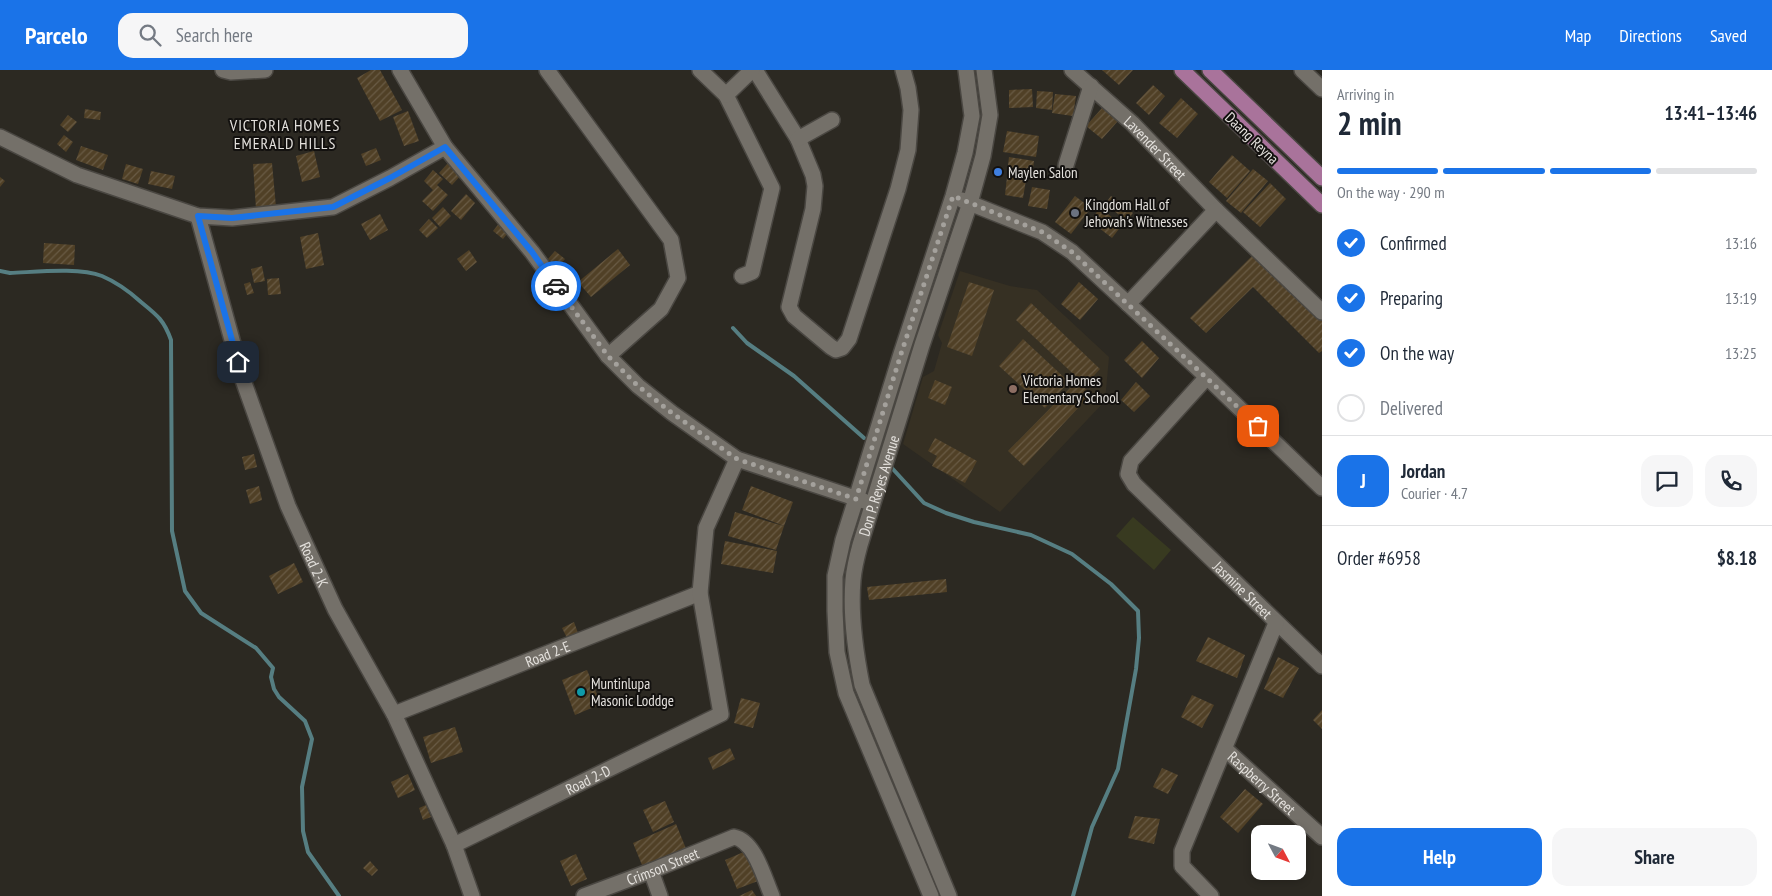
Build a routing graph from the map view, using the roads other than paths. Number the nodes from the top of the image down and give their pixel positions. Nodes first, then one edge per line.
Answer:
1 (224, 70) edge
2 (265, 70) edge
3 (400, 70) edge
4 (547, 70) edge
5 (700, 70) edge
6 (752, 70) edge
7 (755, 70) edge
8 (903, 70) edge
9 (966, 70) edge
10 (984, 70) edge
11 (1072, 70) edge
12 (1182, 70) edge
13 (1210, 70) edge
14 (1302, 70) edge
15 (1091, 86) junction
16 (1322, 89) edge
17 (726, 95) junction
18 (832, 120) dead end
19 (0, 138) edge
20 (798, 138) junction
21 (445, 147) junction
22 (1066, 166) dead end
23 (1322, 178) edge
24 (953, 196) junction
25 (970, 203) junction
26 (1322, 205) edge
27 (1216, 210) junction
28 (198, 216) junction
29 (742, 276) dead end
30 (1128, 304) junction
31 (1322, 312) edge
32 (608, 356) junction
33 (1207, 377) junction
34 (737, 459) junction
35 (1322, 488) edge
36 (856, 499) junction
37 (873, 504) junction
38 (700, 593) junction
39 (1276, 622) junction
40 (1322, 666) edge
41 (394, 714) junction
42 (1225, 749) junction
43 (1322, 837) edge
44 (454, 845) junction
45 (651, 871) junction
46 (472, 896) edge
47 (584, 896) edge
48 (660, 896) edge
49 (772, 896) edge
50 (931, 896) edge
51 (949, 896) edge
52 (1211, 896) edge

1 - 2 street
3 - 21 street
4 - 32 street
5 - 17 street
6 - 17 street
7 - 20 street
8 - 20 street
9 - 24 street, Don P. Reyes Avenue
10 - 25 street, Don P. Reyes Avenue
11 - 15 street, Lavender Street
12 - 26 main road, Daang Reyna
13 - 23 main road, Daang Reyna
14 - 16 street
15 - 22 street
15 - 27 street, Lavender Street
17 - 29 street
18 - 20 street
19 - 28 street
21 - 28 street
21 - 32 street
24 - 25 street
24 - 36 street, Don P. Reyes Avenue
25 - 30 street
25 - 37 street, Don P. Reyes Avenue
27 - 30 street
27 - 31 street, Lavender Street
28 - 41 street, Road 2-K
30 - 33 street
32 - 34 street
33 - 35 street
33 - 39 street, Jasmine Street
34 - 36 street
34 - 38 street
36 - 37 street
36 - 50 street, Don P. Reyes Avenue
37 - 51 street, Don P. Reyes Avenue
38 - 41 street, Road 2-E
38 - 44 street, Road 2-D
39 - 40 street
39 - 42 street, Jasmine Street
41 - 44 street, Road 2-K
42 - 43 street, Raspberry Street
42 - 52 street, Jasmine Street
44 - 46 street, Road 2-K
45 - 47 street, Crimson Street
45 - 48 street
45 - 49 street, Crimson Street

